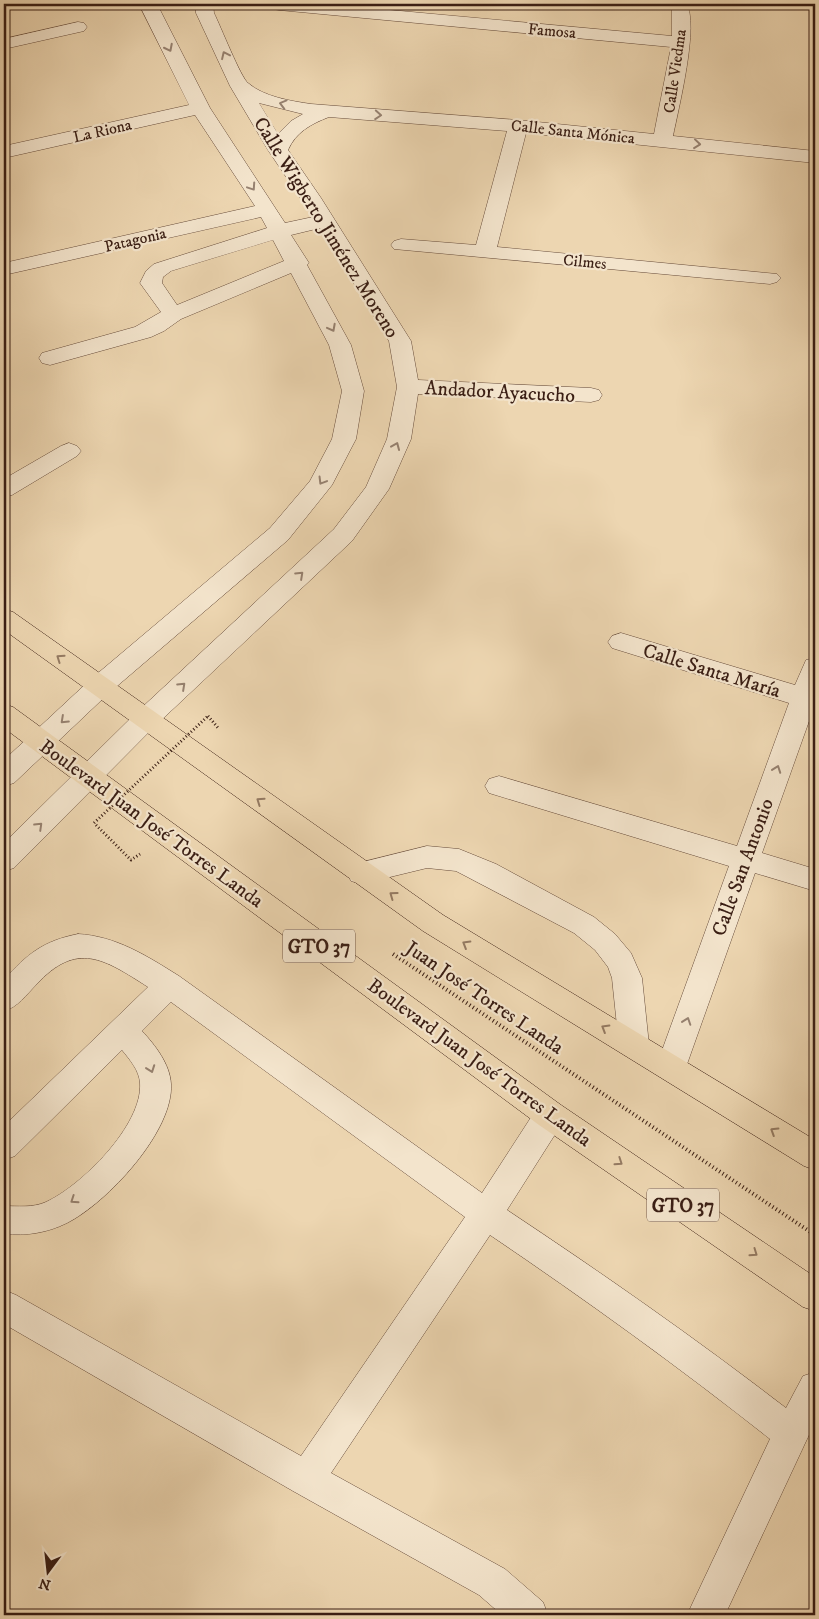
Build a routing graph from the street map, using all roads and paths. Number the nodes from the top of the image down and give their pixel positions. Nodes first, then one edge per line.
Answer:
1 (148, 4) edge
2 (204, 4) edge
3 (677, 4) edge
4 (279, 5) edge
5 (424, 11) edge
6 (78, 28) dead end
7 (681, 42) junction
8 (4, 44) edge
9 (239, 86) junction
10 (200, 108) junction
11 (330, 111) junction
12 (518, 126) junction
13 (663, 140) junction
14 (278, 150) junction
15 (4, 152) edge
16 (815, 157) edge
17 (267, 208) junction
18 (325, 221) junction
19 (279, 231) junction
20 (400, 245) dead end
21 (485, 252) junction
22 (298, 263) junction
23 (4, 269) edge
24 (770, 278) dead end
25 (173, 314) junction
26 (50, 358) dead end
27 (408, 387) junction
28 (591, 395) dead end
29 (69, 451) dead end
30 (4, 488) edge
31 (4, 618) edge
32 (621, 642) dead end
33 (815, 666) edge
34 (100, 686) junction
35 (809, 700) edge
36 (4, 714) edge
37 (208, 716) dead end
38 (146, 719) junction
39 (41, 742) junction
40 (4, 776) edge
41 (89, 777) junction
42 (499, 786) dead end
43 (4, 860) edge
44 (131, 860) dead end
45 (744, 860) junction
46 (361, 872) junction
47 (815, 880) edge
48 (386, 950) dead end
49 (169, 985) junction
50 (4, 999) edge
51 (123, 1030) junction
52 (634, 1045) junction
53 (671, 1067) junction
54 (550, 1115) junction
55 (4, 1146) edge
56 (815, 1156) edge
57 (486, 1214) junction
58 (4, 1220) edge
59 (815, 1235) edge
60 (815, 1296) edge
61 (4, 1306) edge
62 (815, 1388) edge
63 (791, 1433) junction
64 (306, 1479) junction
65 (530, 1615) edge
66 (706, 1615) edge

1 -> 10 street, Calle Wigberto Jiménez Moreno
9 -> 2 street, Calle Wigberto Jiménez Moreno
3 - 7 street, Calle Viedma
4 - 5 street, Famosa
5 - 7 street, Famosa
6 - 8 street
7 - 13 street, Calle Viedma
11 -> 9 street, Calle Santa Mónica
9 - 14 street, Calle Wigberto Jiménez Moreno
10 - 15 street, La Riona
10 -> 17 street, Calle Wigberto Jiménez Moreno
11 -> 12 street, Calle Santa Mónica
11 - 14 street, Calle Santa Mónica
12 - 13 street, Calle Santa Mónica
12 - 21 street
13 -> 16 street, Calle Santa Mónica
14 - 18 street, Calle Wigberto Jiménez Moreno
17 - 19 street, Calle Wigberto Jiménez Moreno
17 - 23 street, Patagonia
18 - 19 street
18 - 27 street, Calle Wigberto Jiménez Moreno
19 - 22 street, Calle Wigberto Jiménez Moreno
19 - 25 street
20 - 21 street, Cilmes
21 - 24 street, Cilmes
22 - 25 street
22 -> 34 street, Calle Wigberto Jiménez Moreno
25 - 26 street
27 - 28 street, Andador Ayacucho
38 -> 27 street, Calle Wigberto Jiménez Moreno
29 - 30 street
34 -> 31 main road
32 - 35 street, Calle Santa María
33 - 35 street, Calle San Antonio
34 - 38 main road
34 -> 39 street, Calle Wigberto Jiménez Moreno
45 -> 35 street, Calle San Antonio
36 - 39 main road, Boulevard Juan José Torres Landa / GTO 37
37 - 44 path, bridge
38 - 41 street, Calle Wigberto Jiménez Moreno
46 -> 38 main road
39 - 40 street, Calle Wigberto Jiménez Moreno
39 - 41 main road, Boulevard Juan José Torres Landa / GTO 37
43 -> 41 street, Calle Wigberto Jiménez Moreno
41 - 54 main road, Boulevard Juan José Torres Landa / GTO 37
42 - 45 street
45 - 47 street
53 -> 45 street, Calle San Antonio
52 -> 46 main road
46 - 52 street
48 - 59 path, Juan José Torres Landa
49 - 50 street
49 - 51 street
49 - 57 street
51 - 55 street
51 -> 58 street
52 - 53 main road
56 -> 53 main road
54 - 57 street
54 -> 60 main road, Boulevard Juan José Torres Landa / GTO 37
57 - 63 street
57 - 64 street
61 - 64 street
62 - 63 street
63 - 66 street
64 - 65 street

